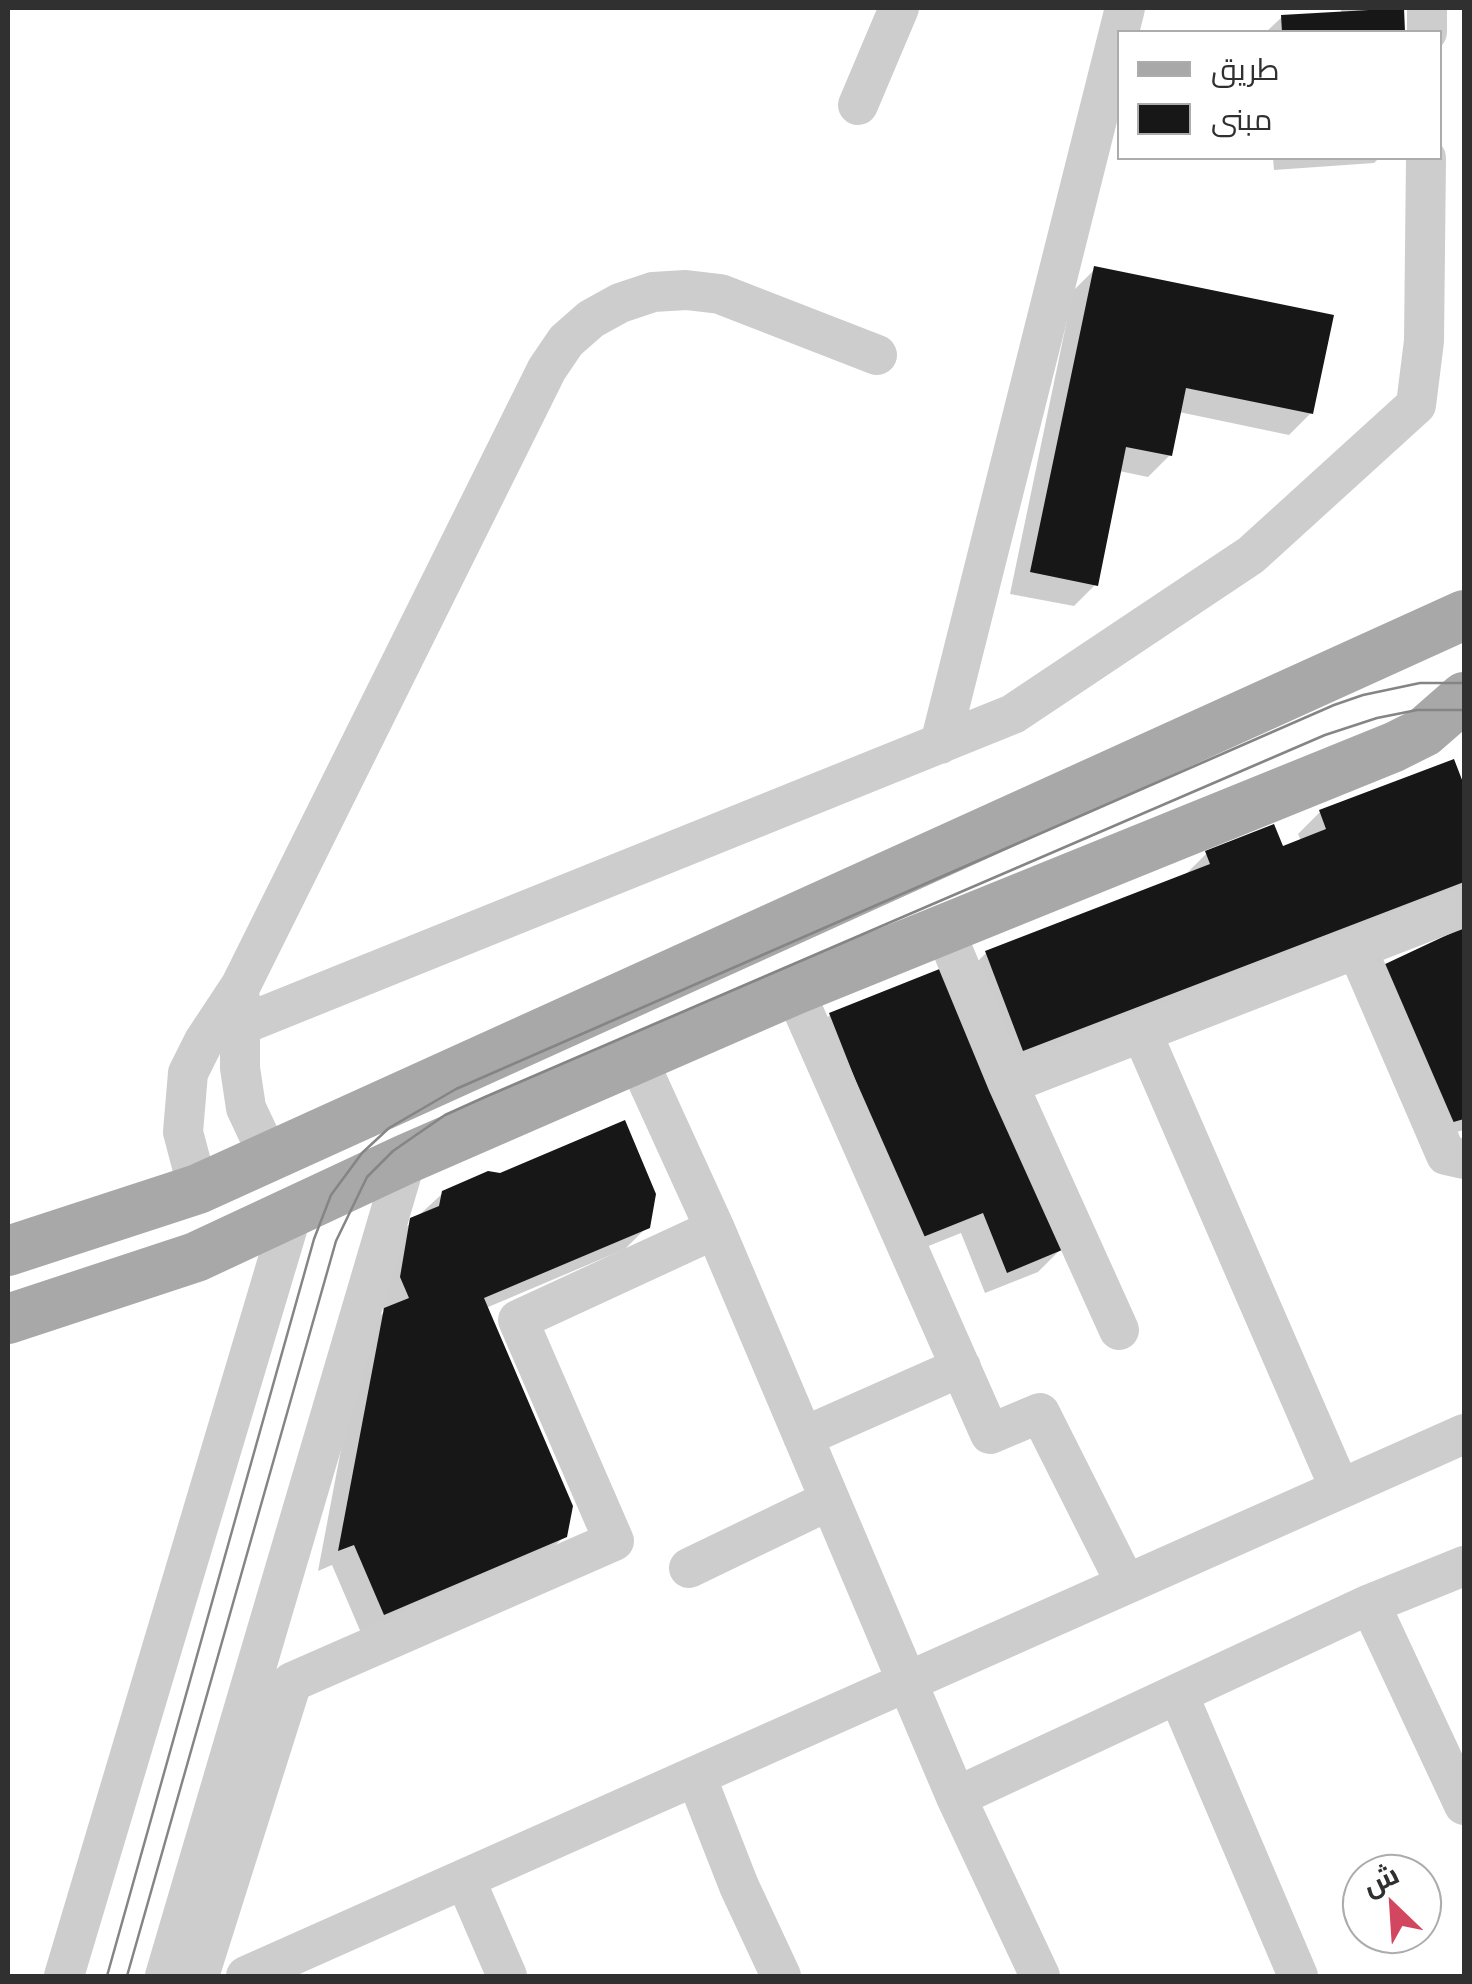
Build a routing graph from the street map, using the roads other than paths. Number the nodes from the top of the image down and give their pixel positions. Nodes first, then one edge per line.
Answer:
1 (898, 8) edge
2 (1117, 40) edge
3 (858, 106) dead end
4 (1426, 160) edge
5 (876, 355) dead end
6 (1464, 615) edge
7 (1464, 697) edge
8 (1464, 737) edge
9 (940, 744) junction
10 (1394, 748) junction
11 (1464, 907) edge
12 (944, 929) junction
13 (1357, 948) junction
14 (241, 985) junction
15 (794, 990) junction
16 (239, 1026) junction
17 (1142, 1033) junction
18 (638, 1058) junction
19 (1008, 1084) junction
20 (269, 1157) junction
21 (406, 1159) junction
22 (1464, 1159) edge
23 (198, 1188) junction
24 (292, 1213) junction
25 (714, 1229) junction
26 (8, 1251) edge
27 (8, 1319) edge
28 (1119, 1330) dead end
29 (961, 1367) junction
30 (1464, 1434) edge
31 (803, 1437) junction
32 (1340, 1490) junction
33 (830, 1500) junction
34 (1464, 1566) edge
35 (690, 1568) dead end
36 (1126, 1584) junction
37 (1370, 1604) junction
38 (907, 1682) junction
39 (1178, 1694) junction
40 (696, 1776) junction
41 (956, 1797) junction
42 (1464, 1804) edge
43 (465, 1879) junction
44 (64, 1976) edge
45 (165, 1976) edge
46 (200, 1976) edge
47 (246, 1976) edge
48 (507, 1976) edge
49 (781, 1976) edge
50 (1040, 1976) edge
51 (1298, 1976) edge

1 - 3 street
2 - 9 street
4 - 9 street
5 - 14 street
6 - 20 main road
7 - 10 main road
8 - 10 main road
9 - 16 street
10 - 12 main road
11 - 13 street
12 - 15 main road
12 - 19 street
13 - 17 street
13 - 22 street
14 - 16 street
14 - 23 street
15 - 18 main road
15 - 29 street
16 - 20 street
17 - 19 street
17 - 32 street
18 - 21 main road
18 - 25 street
19 - 28 street
20 - 23 main road
20 - 24 main road
21 - 24 main road
21 - 45 street
23 - 26 main road
24 - 27 main road
24 - 44 street
25 - 31 street
25 - 46 street
29 - 31 street
29 - 36 street
30 - 32 street
31 - 33 street
32 - 36 street
33 - 35 street
33 - 38 street
34 - 37 street
36 - 38 street
37 - 39 street
37 - 42 street
38 - 40 street
38 - 41 street
39 - 41 street
39 - 51 street
40 - 43 street
40 - 49 street
41 - 50 street
43 - 47 street
43 - 48 street

